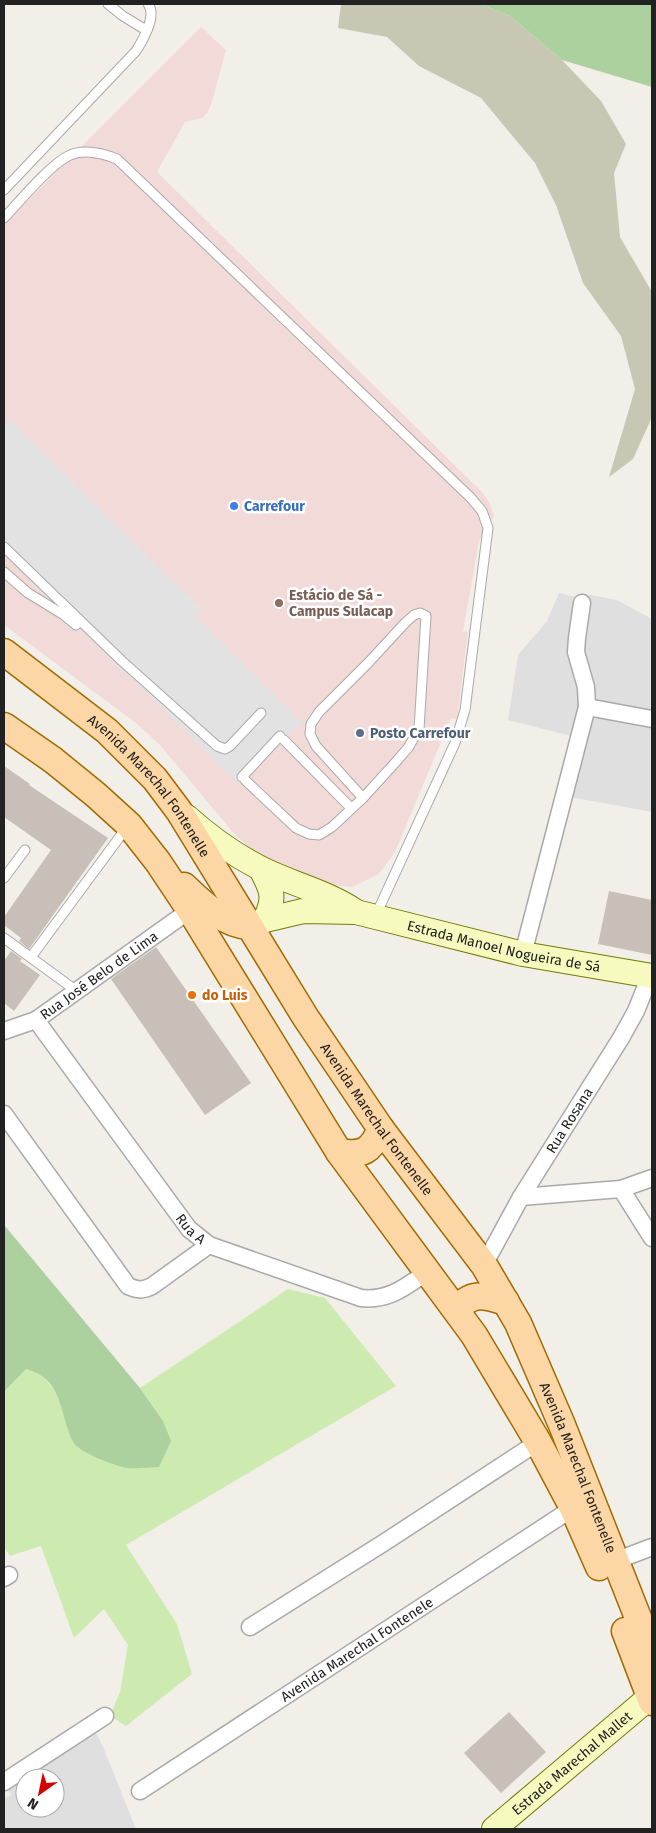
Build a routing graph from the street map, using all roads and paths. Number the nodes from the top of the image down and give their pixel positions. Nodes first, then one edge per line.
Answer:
1 (108, 4) edge
2 (148, 4) edge
3 (146, 30) junction
4 (4, 190) edge
5 (4, 218) edge
6 (4, 547) edge
7 (4, 572) edge
8 (582, 603) dead end
9 (78, 627) dead end
10 (4, 652) edge
11 (587, 707) junction
12 (261, 713) dead end
13 (652, 719) edge
14 (4, 726) edge
15 (363, 798) junction
16 (351, 808) junction
17 (179, 811) junction
18 (128, 825) junction
19 (25, 850) dead end
20 (158, 862) junction
21 (261, 869) junction
22 (4, 878) edge
23 (190, 910) junction
24 (366, 914) junction
25 (257, 923) junction
26 (6, 942) edge
27 (523, 954) junction
28 (31, 957) junction
29 (651, 976) edge
30 (78, 992) junction
31 (36, 1020) junction
32 (4, 1031) edge
33 (4, 1114) edge
34 (381, 1129) junction
35 (339, 1152) junction
36 (652, 1178) edge
37 (621, 1189) junction
38 (521, 1197) junction
39 (652, 1238) edge
40 (209, 1245) junction
41 (484, 1265) junction
42 (427, 1272) junction
43 (506, 1302) junction
44 (458, 1312) junction
45 (538, 1442) junction
46 (573, 1508) junction
47 (652, 1547) edge
48 (615, 1560) junction
49 (250, 1627) dead end
50 (652, 1652) edge
51 (651, 1699) edge
52 (105, 1716) dead end
53 (4, 1782) edge
54 (140, 1792) dead end
55 (494, 1829) edge

1 - 3 lane
2 - 3 lane
3 - 4 lane
5 - 24 lane
6 - 12 lane
7 - 9 lane
8 - 11 street
10 - 17 main road, Avenida Marechal Fontenelle
11 - 13 street
11 - 27 street
14 - 18 main road, Avenida Marechal Fontenelle
15 - 15 lane
15 - 16 lane
16 - 16 lane
17 - 21 main road, Estrada Manoel Nogueira de Sá
17 - 25 main road, Avenida Marechal Fontenelle
18 - 20 main road, Avenida Marechal Fontenelle
18 - 28 lane
19 - 22 lane
20 - 23 main road, Avenida Marechal Fontenelle
20 - 25 main road
21 - 24 main road, Estrada Manoel Nogueira de Sá
21 - 25 main road
23 - 30 street, Rua José Belo de Lima
23 - 35 main road, Avenida Marechal Fontenelle
24 - 25 main road, Estrada Manoel Nogueira de Sá
24 - 27 main road, Estrada Manoel Nogueira de Sá
25 - 34 main road, Avenida Marechal Fontenelle
26 - 28 lane
27 - 29 main road, Estrada Manoel Nogueira de Sá
28 - 30 lane
29 - 38 street, Rua Rosana
30 - 31 street, Rua José Belo de Lima
31 - 32 street, Rua José Belo de Lima
31 - 40 street, Rua A
33 - 40 street
34 - 35 main road
34 - 41 main road, Avenida Marechal Fontenelle
35 - 42 main road, Avenida Marechal Fontenelle
36 - 37 street
37 - 38 street
37 - 39 street
38 - 41 street, Rua Rosana
40 - 42 street, Rua A
41 - 43 main road, Avenida Marechal Fontenelle
42 - 44 main road, Avenida Marechal Fontenelle
43 - 44 main road
43 - 48 main road, Avenida Marechal Fontenelle
44 - 45 main road, Avenida Marechal Fontenelle
45 - 46 main road, Avenida Marechal Fontenelle
45 - 49 street
46 - 51 main road, Avenida Marechal Fontenelle
46 - 54 street, Avenida Marechal Fontenele
47 - 48 street
48 - 50 main road, Avenida Marechal Fontenelle
51 - 55 main road, Estrada Marechal Mallet
52 - 53 street

